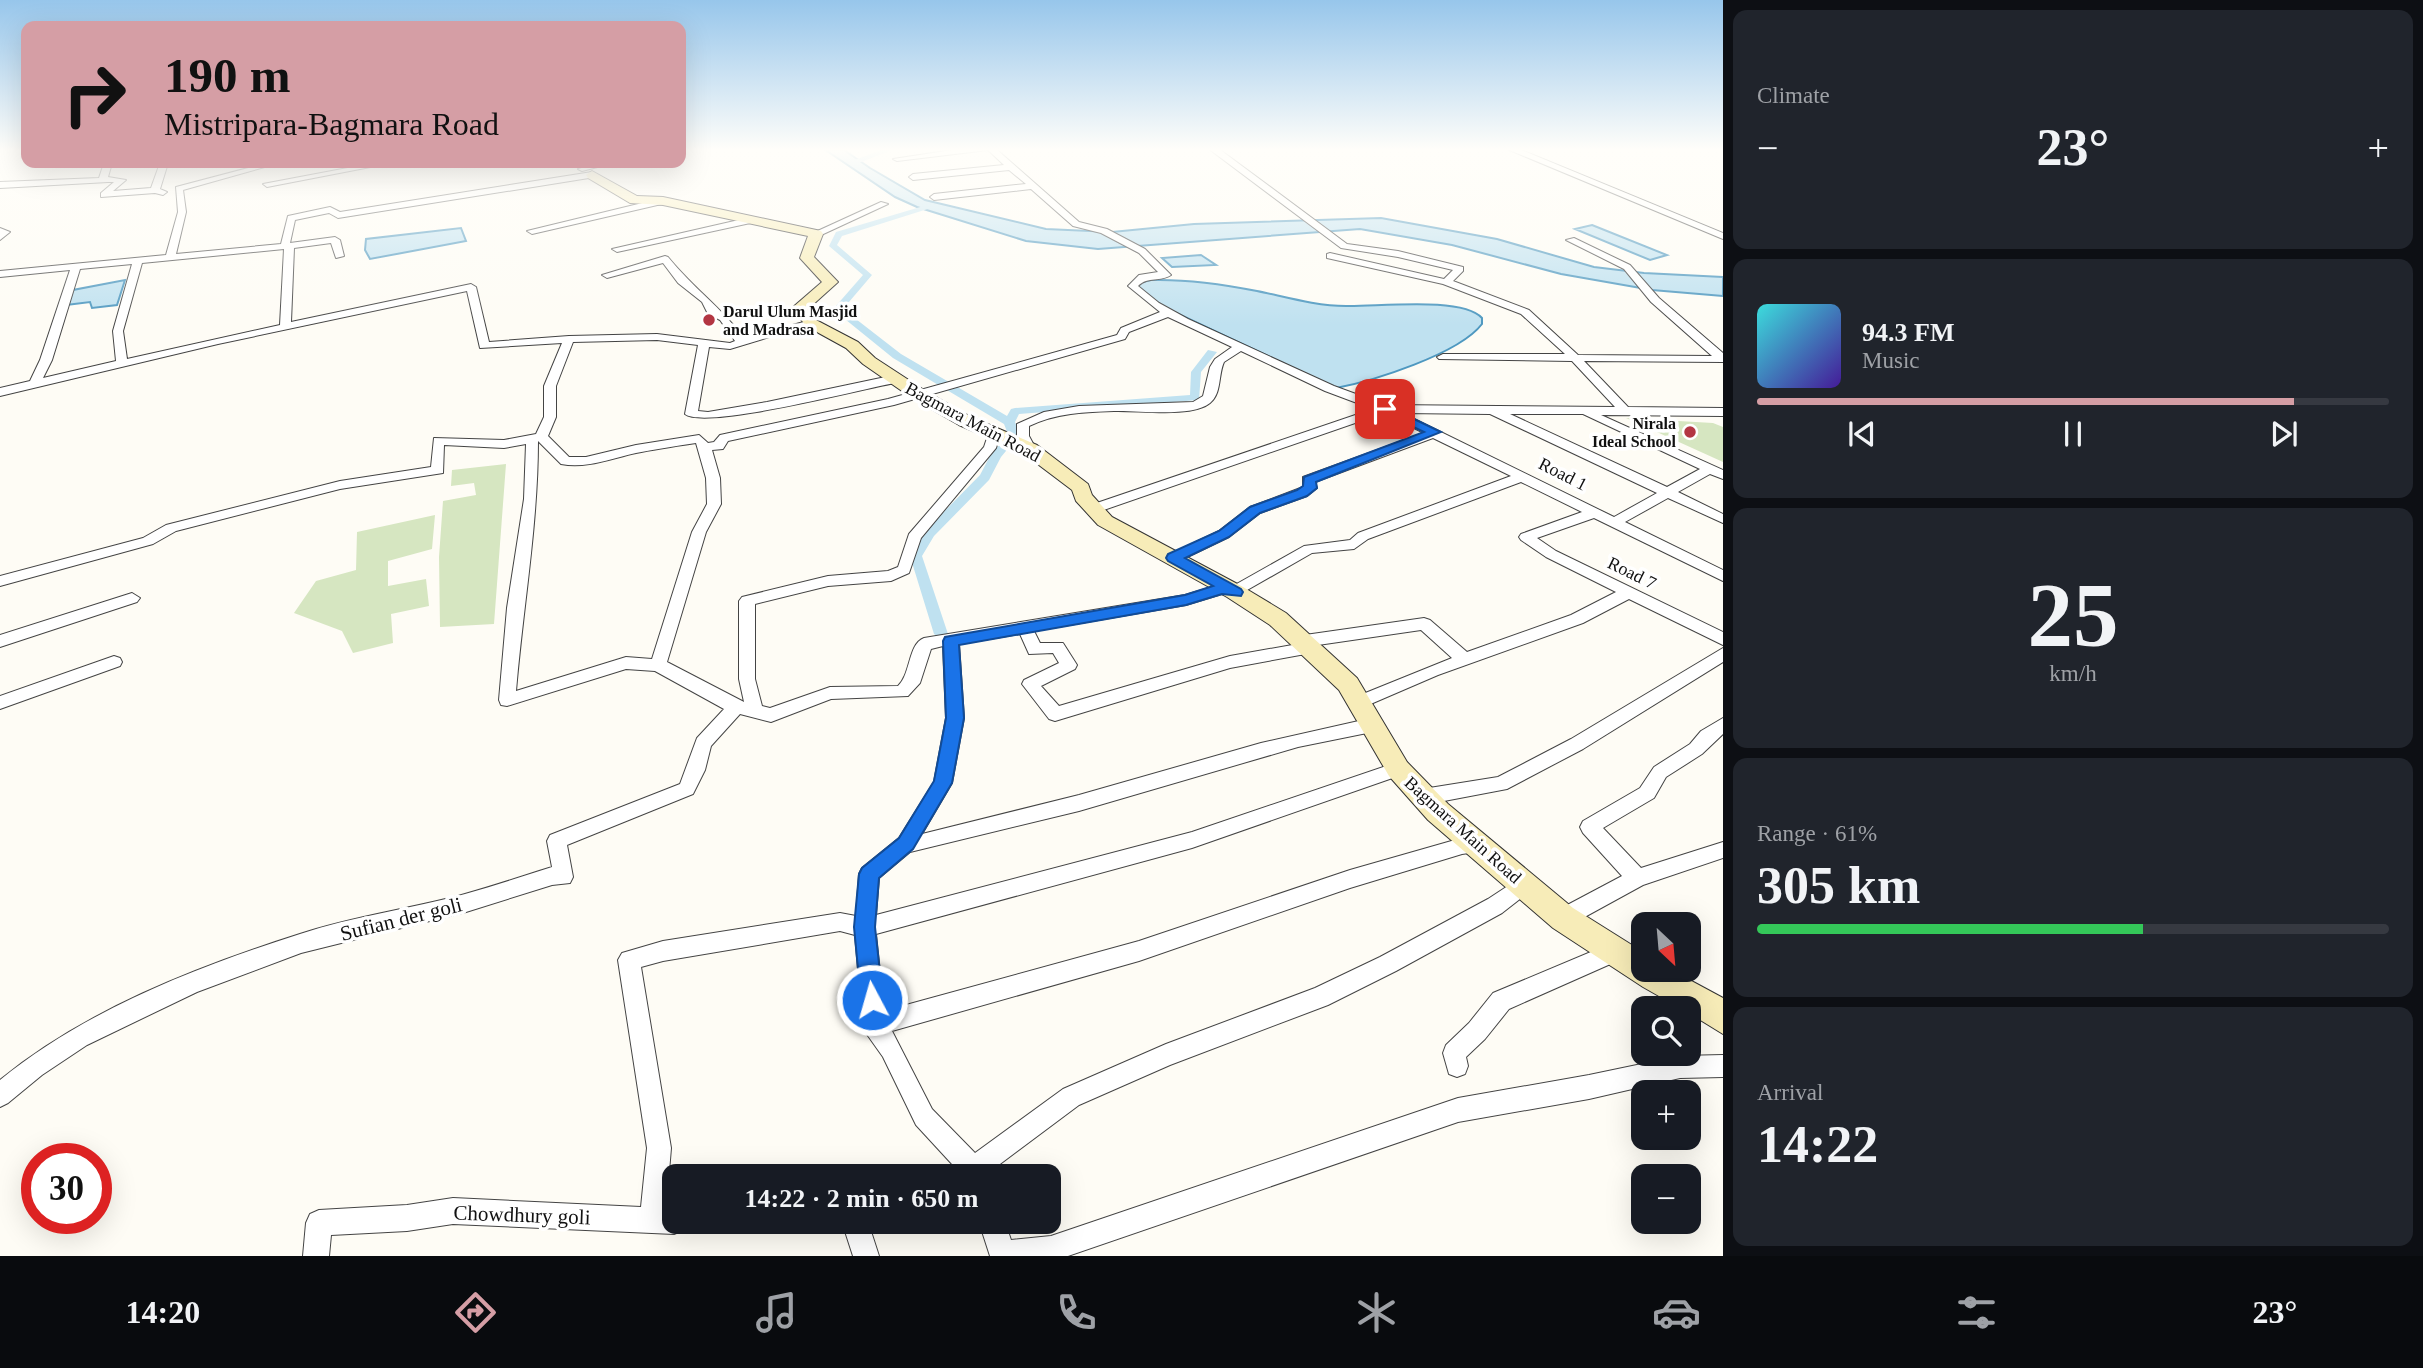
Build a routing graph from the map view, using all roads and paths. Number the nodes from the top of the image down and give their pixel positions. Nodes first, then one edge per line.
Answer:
1 (181, 208) edge
2 (381, 208) edge
3 (634, 208) edge
4 (694, 208) edge
5 (876, 208) edge
6 (1057, 208) edge
7 (1293, 208) edge
8 (1654, 208) edge
9 (752, 220) junction
10 (0, 231) edge
11 (532, 231) dead end
12 (816, 234) junction
13 (1723, 236) edge
14 (0, 237) edge
15 (1571, 240) dead end
16 (287, 246) junction
17 (617, 249) dead end
18 (339, 256) dead end
19 (1331, 256) dead end
20 (170, 258) junction
21 (138, 261) junction
22 (76, 266) junction
23 (0, 274) edge
24 (607, 275) dead end
25 (1446, 282) junction
26 (1171, 312) junction
27 (811, 323) junction
28 (285, 327) junction
29 (569, 338) junction
30 (704, 342) junction
31 (743, 343) junction
32 (1241, 347) junction
33 (1443, 357) dead end
34 (1574, 358) junction
35 (1723, 359) edge
36 (122, 363) junction
37 (895, 379) junction
38 (35, 383) junction
39 (925, 391) junction
40 (0, 392) edge
41 (1488, 408) junction
42 (1385, 409) junction
43 (1581, 410) junction
44 (1625, 411) junction
45 (1723, 412) edge
46 (1435, 432) junction
47 (536, 438) junction
48 (1012, 440) junction
49 (705, 447) junction
50 (1716, 472) edge
51 (1524, 476) junction
52 (1667, 491) junction
53 (1093, 509) junction
54 (1596, 512) junction
55 (1723, 519) edge
56 (1615, 522) junction
57 (1174, 558) junction
58 (1723, 576) edge
59 (0, 581) edge
60 (1236, 592) junction
61 (1627, 593) junction
62 (132, 598) dead end
63 (1025, 628) junction
64 (1723, 639) edge
65 (0, 641) edge
66 (951, 641) junction
67 (1308, 644) junction
68 (1723, 654) edge
69 (1464, 659) junction
70 (114, 662) dead end
71 (658, 665) junction
72 (0, 703) edge
73 (1359, 703) junction
74 (746, 710) junction
75 (1372, 725) junction
76 (1723, 725) edge
77 (1398, 769) junction
78 (1423, 797) junction
79 (906, 844) junction
80 (1476, 845) junction
81 (1723, 850) edge
82 (1637, 878) junction
83 (1523, 884) junction
84 (1563, 918) junction
85 (864, 927) junction
86 (1617, 951) junction
87 (1631, 960) edge
88 (1666, 982) edge
89 (1723, 1018) edge
90 (874, 1025) junction
91 (1457, 1066) dead end
92 (1723, 1066) edge
93 (0, 1095) edge
94 (964, 1164) edge
95 (984, 1164) edge
96 (662, 1203) edge
97 (662, 1221) edge
98 (859, 1234) edge
99 (996, 1234) edge
100 (1003, 1255) edge
101 (316, 1256) edge
102 (866, 1256) edge

1 - 20 street
2 - 16 street
3 - 11 street
4 - 9 street
5 - 12 street
6 - 26 street
7 - 25 street
8 - 13 street
9 - 12 street
9 - 17 street
10 - 14 street
12 - 27 street
15 - 35 street
16 - 18 street
16 - 20 street
16 - 28 street
19 - 25 street
20 - 21 street
21 - 22 street
21 - 36 street
22 - 23 street
22 - 38 street
24 - 31 street
25 - 34 street
26 - 32 street
26 - 39 street
27 - 31 street
27 - 37 street, Bagmara Main Road
28 - 29 street
28 - 36 street
29 - 30 street
29 - 47 street
30 - 31 street
30 - 37 street
32 - 42 street
32 - 48 street
33 - 34 street
34 - 35 street
34 - 44 street
36 - 38 street
37 - 39 street, Bagmara Main Road
38 - 40 street
39 - 48 street, Bagmara Main Road
39 - 49 street
41 - 42 street
41 - 43 street
41 - 52 street
42 - 46 street, Road 1
42 - 53 street
43 - 44 street
43 - 50 street
44 - 45 street
46 - 51 street, Road 1
46 - 57 street
47 - 49 street
47 - 59 street
47 - 71 street
48 - 53 street, Bagmara Main Road
48 - 74 street
49 - 71 street
50 - 52 street
51 - 54 street, Road 1
51 - 60 street
52 - 55 street
52 - 56 street
53 - 57 street, Bagmara Main Road
54 - 56 street, Road 1
54 - 61 street, Road 7
56 - 58 street, Road 1
57 - 60 street, Bagmara Main Road
60 - 63 street
60 - 67 street, Bagmara Main Road
61 - 64 street, Road 7
61 - 69 street
62 - 65 street
63 - 66 street
63 - 67 street
66 - 74 street
66 - 79 street
67 - 69 street
67 - 73 street, Bagmara Main Road
68 - 78 street
69 - 73 street
70 - 72 street
71 - 74 street
73 - 75 street, Bagmara Main Road
74 - 93 street, Sufian der goli
75 - 77 street, Bagmara Main Road
75 - 79 street
76 - 82 street
77 - 78 street, Bagmara Main Road
77 - 85 street
78 - 80 street, Bagmara Main Road
79 - 85 street
80 - 83 street, Bagmara Main Road
80 - 90 street
81 - 82 street
82 - 84 street
83 - 84 street, Bagmara Main Road
83 - 95 street
84 - 86 street, Bagmara Main Road
85 - 90 street
85 - 96 street
86 - 87 street, Bagmara Main Road
86 - 91 street
88 - 89 street, Bagmara Main Road
90 - 94 street
92 - 100 street
97 - 101 street, Chowdhury goli
98 - 102 street
99 - 100 street

